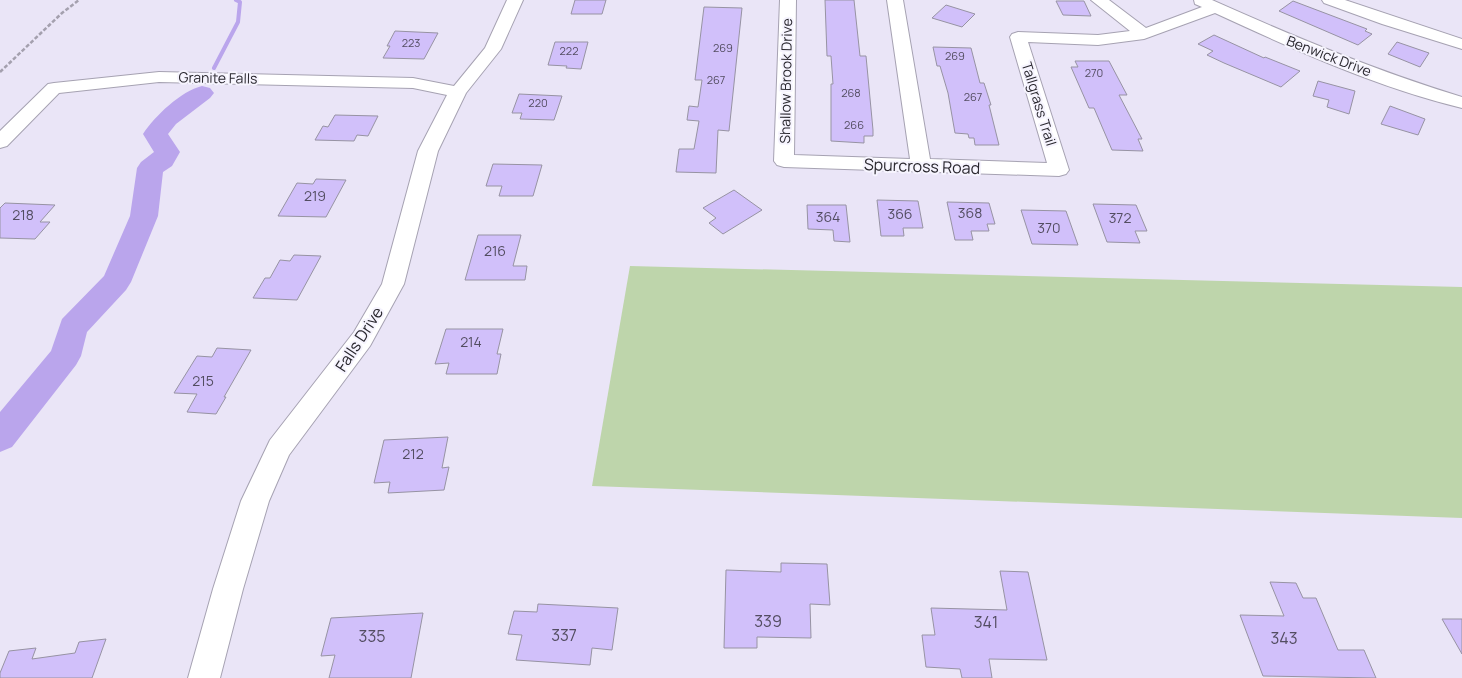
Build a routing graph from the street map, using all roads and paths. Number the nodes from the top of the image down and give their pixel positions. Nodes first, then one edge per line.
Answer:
1 (80, 0) edge
2 (515, 0) edge
3 (788, 0) edge
4 (895, 0) edge
5 (1099, 0) edge
6 (1330, 0) edge
7 (1206, 4) edge
8 (1144, 34) junction
9 (1462, 44) edge
10 (0, 72) edge
11 (458, 92) junction
12 (1462, 103) edge
13 (0, 142) edge
14 (784, 162) joint
15 (921, 166) junction
16 (1059, 170) joint
17 (204, 678) edge

1 - 10 path
2 - 11 street, Falls Drive
3 - 14 street, Shallow Brook Drive
4 - 15 street
5 - 8 street
6 - 9 street
7 - 8 street
7 - 12 street, Benwick Drive
8 - 16 street, Tallgrass Trail
11 - 13 street, Granite Falls
11 - 17 street, Falls Drive
14 - 15 street, Spurcross Road
15 - 16 street, Spurcross Road

